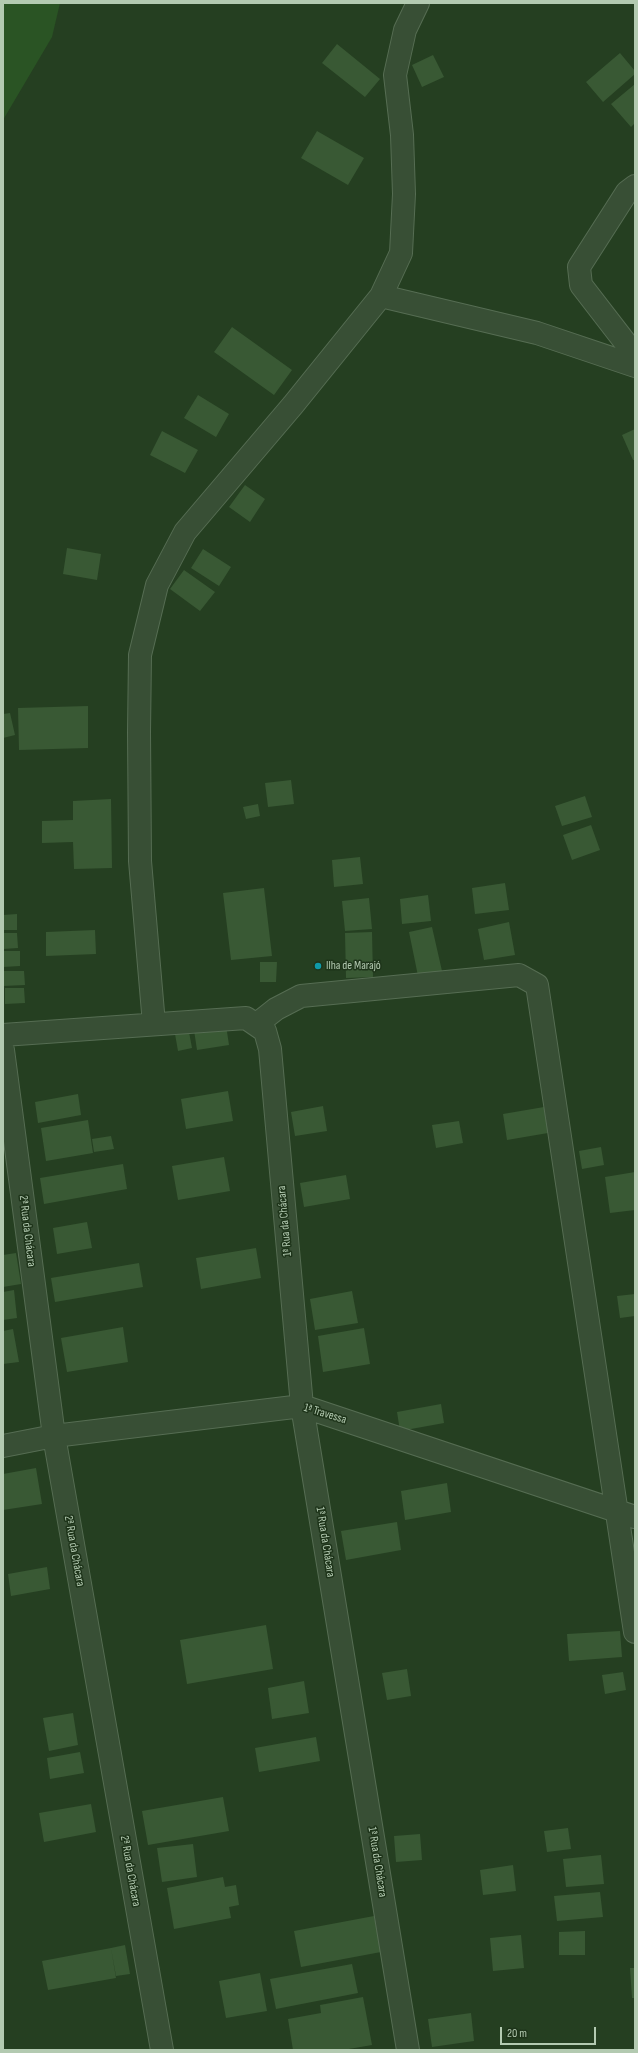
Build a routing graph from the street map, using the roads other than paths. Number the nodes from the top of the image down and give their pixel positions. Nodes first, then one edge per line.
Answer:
1 (418, 3) edge
2 (632, 193) edge
3 (381, 296) junction
4 (635, 355) edge
5 (635, 366) edge
6 (154, 1024) junction
7 (261, 1028) junction
8 (3, 1035) edge
9 (3, 1050) edge
10 (302, 1406) junction
11 (54, 1436) junction
12 (3, 1446) edge
13 (626, 1514) edge
14 (635, 1632) edge
15 (162, 2050) edge
16 (408, 2050) edge

1 - 3 street
2 - 4 street
3 - 5 street
3 - 6 street
6 - 7 street
6 - 8 street
7 - 10 street, 1ª Rua da Chácara
7 - 13 street
9 - 11 street, 2ª Rua da Chácara
10 - 11 street, 1ª Travessa
10 - 13 street, 1ª Travessa
10 - 16 street, 1ª Rua da Chácara
11 - 12 street, 1ª Travessa
11 - 15 street, 2ª Rua da Chácara
13 - 14 street

